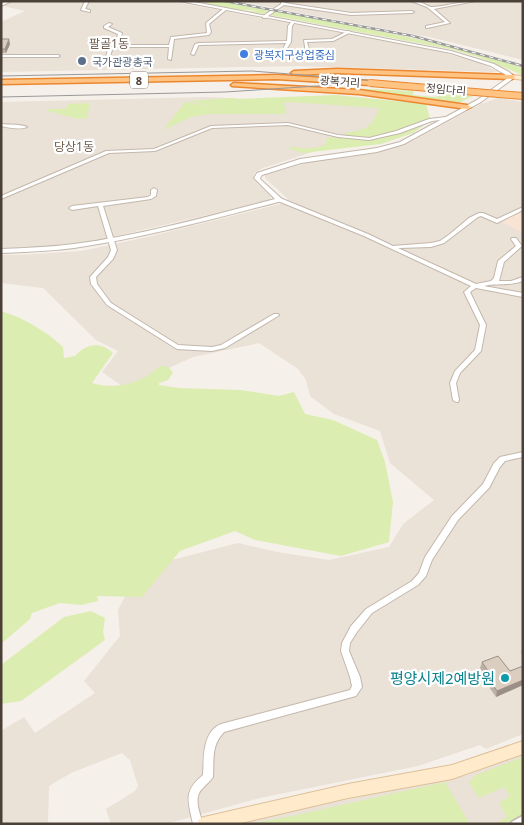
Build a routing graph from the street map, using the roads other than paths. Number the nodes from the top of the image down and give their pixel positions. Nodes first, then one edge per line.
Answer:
1 (10, 1) edge
2 (87, 1) edge
3 (181, 1) edge
4 (413, 1) edge
5 (473, 1) edge
6 (283, 2) edge
7 (1, 5) edge
8 (433, 8) junction
9 (226, 9) junction
10 (89, 11) dead end
11 (412, 12) dead end
12 (264, 16) junction
13 (293, 22) junction
14 (110, 24) dead end
15 (427, 28) dead end
16 (349, 32) junction
17 (289, 42) junction
18 (117, 46) junction
19 (171, 46) junction
20 (276, 52) dead end
21 (308, 53) dead end
22 (193, 54) dead end
23 (1, 56) edge
24 (58, 56) dead end
25 (170, 59) dead end
26 (107, 61) dead end
27 (277, 77) junction
28 (512, 77) junction
29 (523, 78) edge
30 (1, 82) edge
31 (370, 83) junction
32 (234, 85) junction
33 (1, 90) edge
34 (523, 96) edge
35 (467, 107) junction
36 (446, 118) junction
37 (1, 125) edge
38 (25, 127) dead end
39 (154, 190) dead end
40 (1, 198) edge
41 (280, 200) junction
42 (100, 205) junction
43 (72, 208) dead end
44 (523, 208) edge
45 (514, 239) dead end
46 (110, 242) junction
47 (393, 247) junction
48 (1, 251) edge
49 (523, 279) edge
50 (493, 282) junction
51 (475, 286) junction
52 (523, 295) edge
53 (276, 315) dead end
54 (456, 400) dead end
55 (523, 454) edge
56 (523, 747) edge
57 (523, 819) edge
58 (198, 824) edge
59 (204, 824) edge
60 (514, 824) edge

1 - 7 street
2 - 10 street
3 - 9 street
4 - 8 street
5 - 8 street
6 - 11 street
6 - 12 street
8 - 15 street
9 - 12 street
9 - 19 street
12 - 13 street
13 - 16 street
13 - 17 street
14 - 18 street
16 - 21 street
16 - 28 street
17 - 20 street
17 - 22 street
18 - 19 street
18 - 26 street
19 - 25 street
23 - 24 street
27 - 28 highway
27 - 30 highway, 광복거리 / 8
27 - 31 highway, 광복거리 / 8
28 - 29 main road
28 - 35 street
31 - 32 highway, 광복거리 / 8
31 - 34 highway, 정임다리 / 8, bridge
32 - 33 highway, 광복거리 / 8
32 - 35 highway
35 - 36 street
36 - 40 street
36 - 41 street
37 - 38 street
39 - 42 street
41 - 46 street
41 - 47 street
42 - 43 street
42 - 46 street
44 - 47 street
45 - 50 street
46 - 48 street
46 - 53 street
47 - 51 street
49 - 50 street
50 - 51 street
51 - 52 street
51 - 54 street
55 - 58 street
56 - 59 main road
57 - 60 street

